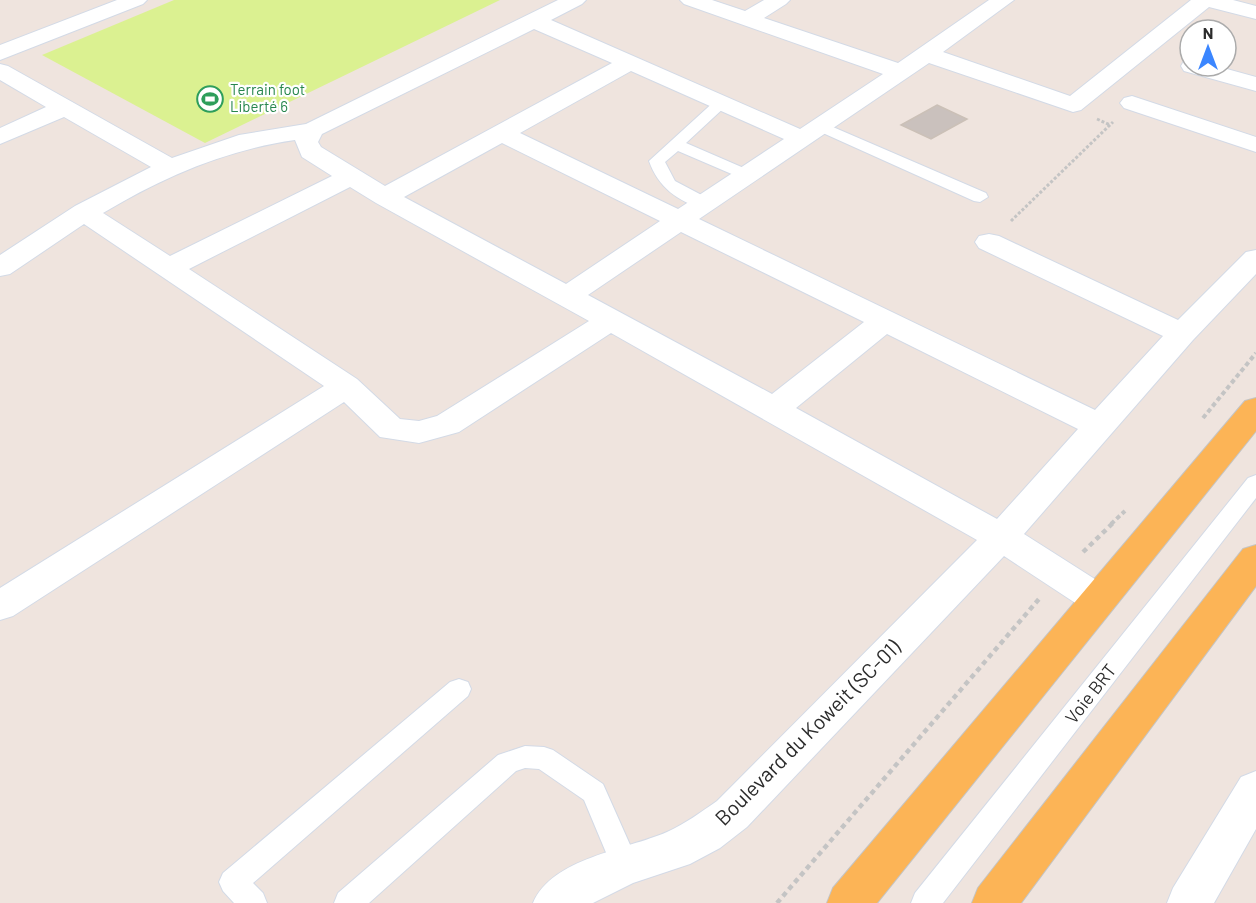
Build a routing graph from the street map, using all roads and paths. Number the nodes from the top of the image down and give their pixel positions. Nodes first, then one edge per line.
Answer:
1 (575, 0) edge
2 (691, 0) edge
3 (779, 0) edge
4 (1003, 0) edge
5 (1204, 0) edge
6 (1209, 0) edge
7 (124, 2) edge
8 (1256, 13) edge
9 (745, 20) junction
10 (535, 21) junction
11 (0, 53) edge
12 (926, 54) junction
13 (1172, 59) edge
14 (631, 62) junction
15 (1256, 65) edge
16 (0, 71) edge
17 (901, 72) junction
18 (1247, 82) edge
19 (722, 102) junction
20 (1132, 103) joint
21 (66, 107) junction
22 (312, 130) junction
23 (810, 132) junction
24 (501, 133) junction
25 (0, 137) edge
26 (676, 144) junction
27 (1256, 145) edge
28 (170, 167) junction
29 (747, 175) junction
30 (350, 177) junction
31 (385, 197) junction
32 (980, 197) dead end
33 (705, 204) junction
34 (84, 212) junction
35 (681, 220) junction
36 (0, 236) edge
37 (989, 242) joint
38 (23, 252) junction
39 (1256, 258) edge
40 (170, 267) junction
41 (0, 268) edge
42 (567, 296) junction
43 (611, 320) junction
44 (885, 320) junction
45 (1182, 333) junction
46 (1256, 353) edge
47 (346, 387) junction
48 (774, 409) junction
49 (1256, 409) edge
50 (1198, 425) dead end
51 (1100, 426) junction
52 (1256, 483) edge
53 (1132, 505) dead end
54 (1001, 537) junction
55 (1256, 559) edge
56 (1060, 574) junction
57 (1099, 600) junction
58 (0, 606) edge
59 (459, 689) dead end
60 (1256, 790) edge
61 (625, 865) junction
62 (253, 903) edge
63 (348, 903) edge
64 (555, 903) edge
65 (777, 903) edge
66 (849, 903) edge
67 (925, 903) edge
68 (994, 903) edge
69 (1189, 903) edge

1 - 10 street
2 - 9 street
3 - 9 street
4 - 12 street
5 - 13 street
6 - 8 street
7 - 11 street
9 - 17 street
10 - 14 street
10 - 22 street
12 - 13 street
12 - 17 street
13 - 18 street
14 - 19 street
14 - 24 street
15 - 18 street
16 - 21 street
17 - 23 street
19 - 23 street
19 - 26 lane
20 - 27 street
20 - 37 path
21 - 25 street
21 - 28 street
22 - 28 street
22 - 30 street
23 - 29 street
23 - 32 lane
24 - 31 street
24 - 35 street
26 - 29 lane
26 - 33 lane
28 - 34 street
29 - 33 street
30 - 31 street
30 - 40 street
31 - 42 street
33 - 35 street
34 - 38 street
34 - 40 street
35 - 42 street
35 - 44 street
36 - 38 street
37 - 45 street
38 - 41 street
39 - 45 street, Boulevard du Koweit (SC-01)
40 - 47 street
42 - 43 street
43 - 47 street
43 - 48 street
44 - 48 street
44 - 51 street
45 - 51 street, Boulevard du Koweit (SC-01)
46 - 50 path
47 - 58 street
48 - 54 street
49 - 57 main road
51 - 54 street, Boulevard du Koweit (SC-01)
52 - 67 lane, Voie BRT
53 - 56 path
54 - 56 street
54 - 61 street, Boulevard du Koweit (SC-01)
55 - 68 main road
56 - 57 street
56 - 65 path
57 - 66 main road
59 - 62 lane
60 - 69 street
61 - 63 lane
61 - 64 street, Boulevard du Koweit (SC-01)

